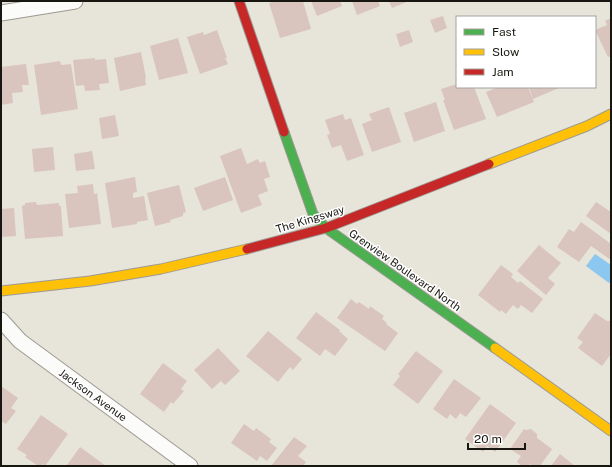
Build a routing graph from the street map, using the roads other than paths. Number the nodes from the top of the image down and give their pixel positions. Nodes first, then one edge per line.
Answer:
1 (75, 1) edge
2 (239, 1) edge
3 (1, 13) edge
4 (611, 114) edge
5 (326, 228) junction
6 (1, 291) edge
7 (1, 320) edge
8 (611, 431) edge
9 (190, 466) edge

1 - 3 street
2 - 5 street, Grenview Boulevard North
4 - 5 street, The Kingsway
5 - 6 street, The Kingsway
5 - 8 street, Grenview Boulevard North
7 - 9 street, Jackson Avenue

